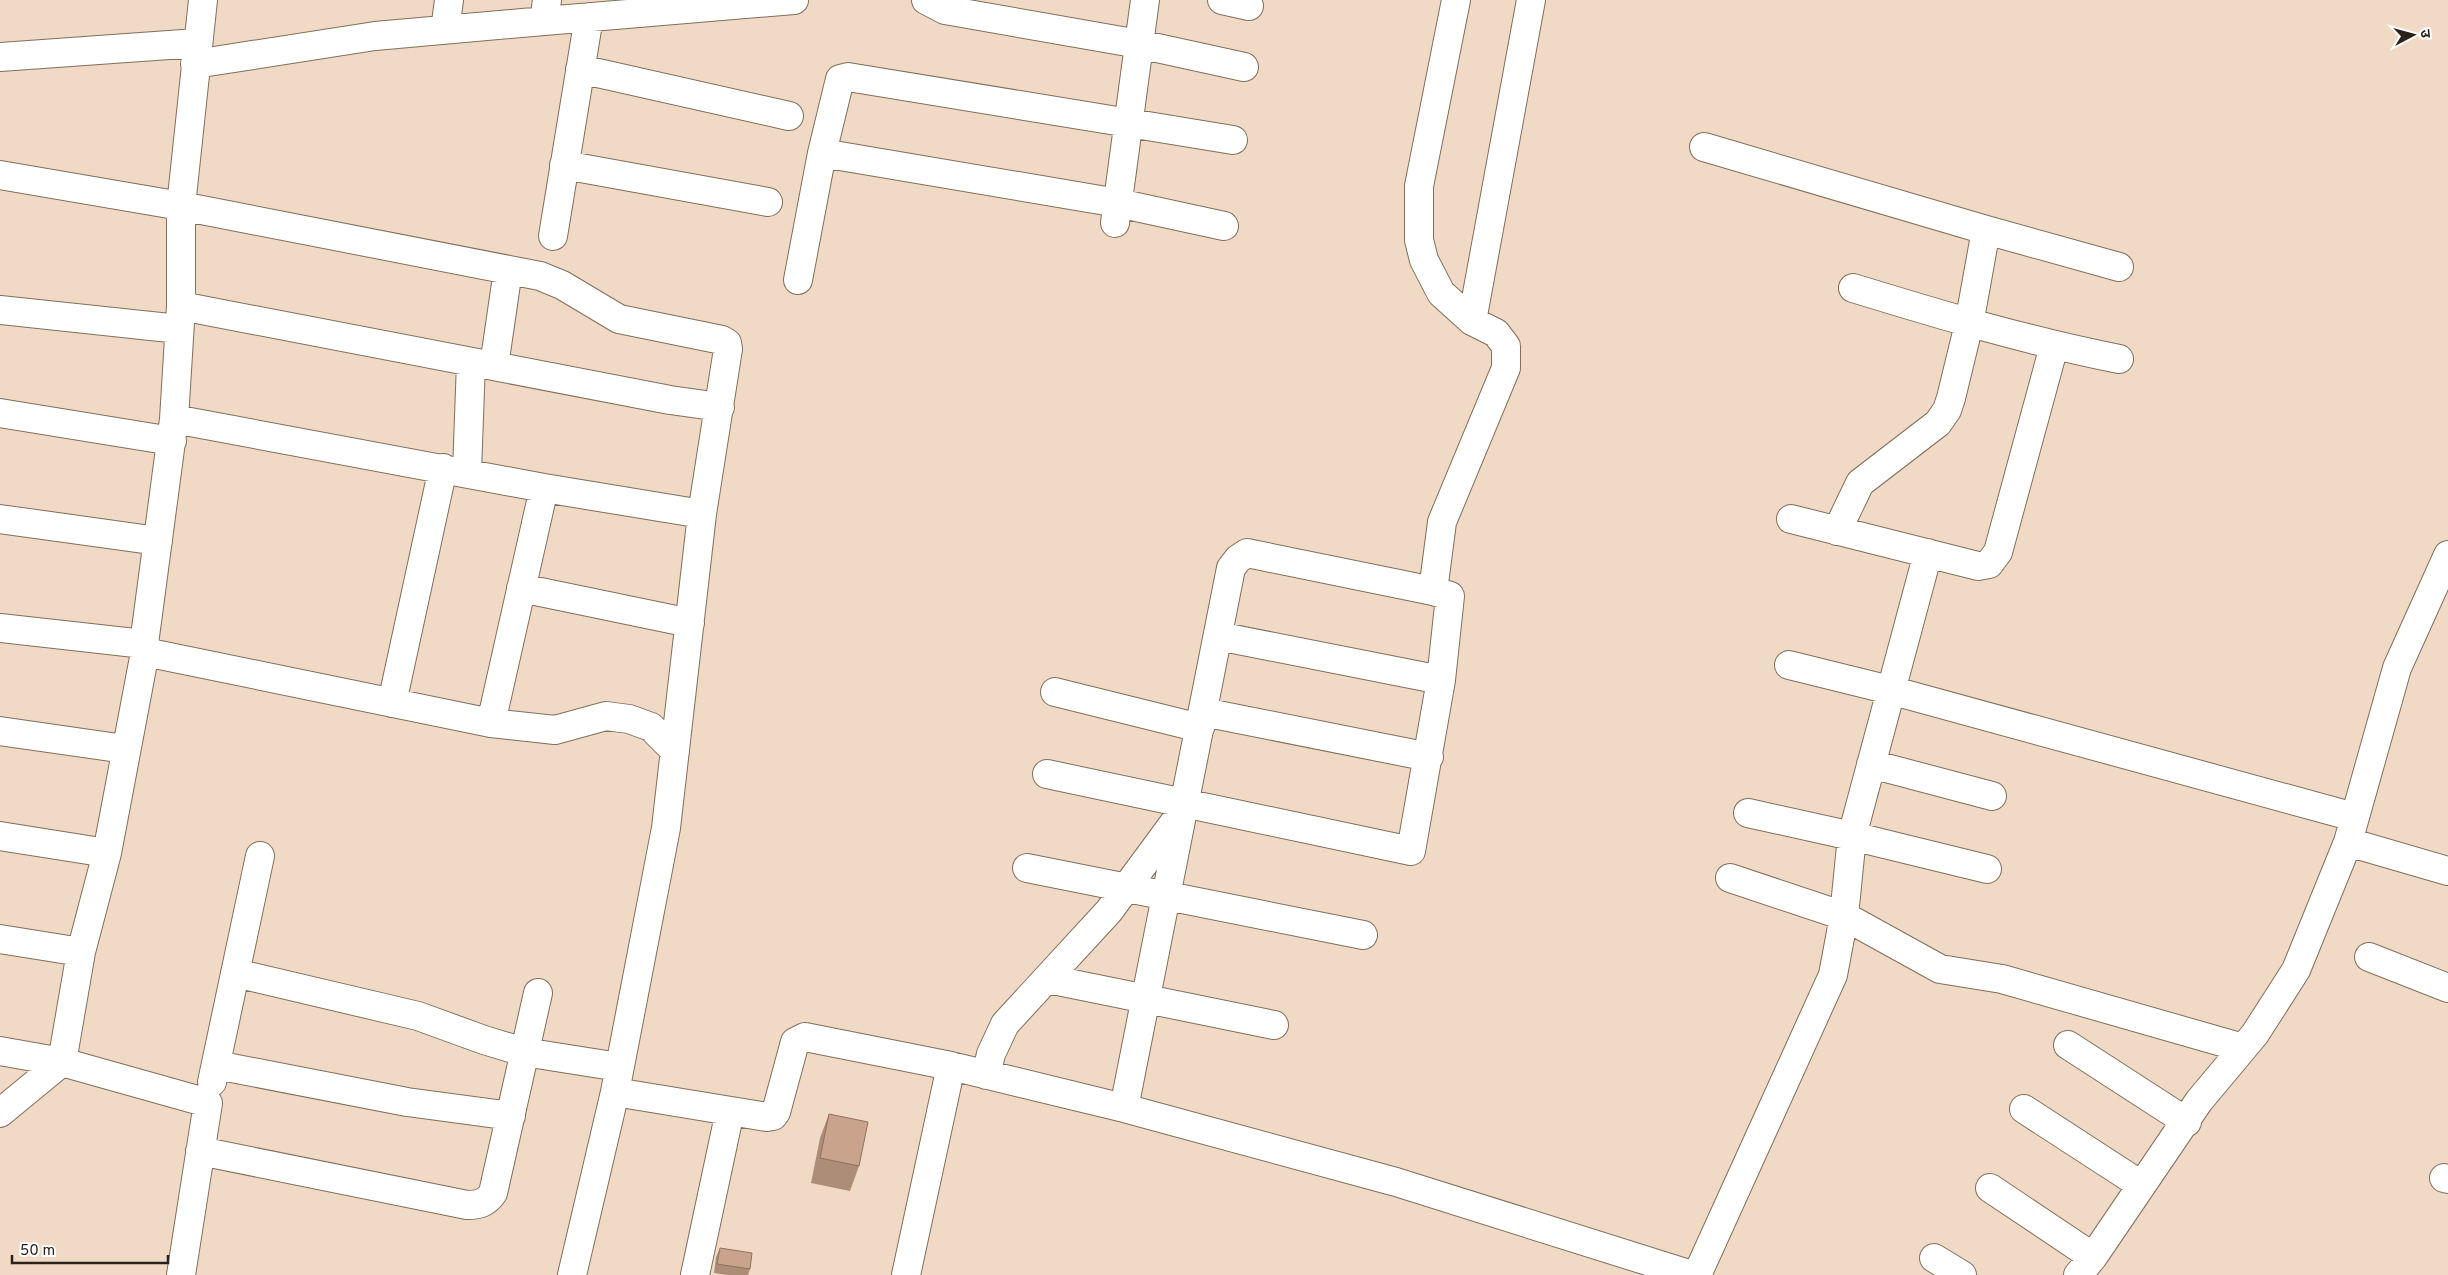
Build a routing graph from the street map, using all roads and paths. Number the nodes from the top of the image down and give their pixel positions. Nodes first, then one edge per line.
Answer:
1 (203, 0) edge
2 (449, 0) edge
3 (794, 0) edge
4 (926, 0) edge
5 (1145, 0) edge
6 (1222, 0) edge
7 (1456, 0) edge
8 (1531, 0) edge
9 (1249, 6) dead end
10 (546, 10) edge
11 (1016, 11) edge
12 (589, 17) junction
13 (445, 30) junction
14 (1139, 44) junction
15 (196, 54) junction
16 (0, 57) edge
17 (1244, 67) dead end
18 (580, 70) junction
19 (789, 116) dead end
20 (1129, 121) junction
21 (1233, 140) dead end
22 (1704, 147) dead end
23 (822, 153) junction
24 (564, 165) junction
25 (0, 175) edge
26 (768, 202) dead end
27 (181, 206) junction
28 (1116, 213) junction
29 (1224, 226) dead end
30 (1986, 230) junction
31 (553, 236) dead end
32 (2119, 267) dead end
33 (508, 270) junction
34 (798, 280) dead end
35 (1854, 288) dead end
36 (0, 310) edge
37 (180, 317) junction
38 (1472, 321) junction
39 (1969, 324) junction
40 (2054, 346) junction
41 (2118, 359) dead end
42 (482, 364) junction
43 (720, 407) junction
44 (0, 413) edge
45 (173, 430) junction
46 (454, 470) junction
47 (544, 488) junction
48 (702, 514) junction
49 (0, 519) edge
50 (1791, 519) dead end
51 (1837, 531) junction
52 (158, 541) junction
53 (1928, 553) junction
54 (2448, 555) edge
55 (521, 588) junction
56 (1433, 591) junction
57 (690, 623) junction
58 (0, 628) edge
59 (1218, 636) junction
60 (144, 648) junction
61 (1789, 665) dead end
62 (1441, 680) junction
63 (1890, 690) junction
64 (1055, 692) dead end
65 (392, 702) junction
66 (1201, 720) junction
67 (491, 723) junction
68 (0, 731) edge
69 (125, 748) junction
70 (675, 751) junction
71 (1429, 757) junction
72 (1870, 764) junction
73 (1047, 774) dead end
74 (1992, 796) dead end
75 (1185, 807) junction
76 (1748, 813) dead end
77 (2351, 829) junction
78 (0, 836) edge
79 (1852, 836) junction
80 (107, 853) junction
81 (260, 856) dead end
82 (1026, 868) dead end
83 (1987, 869) dead end
84 (2448, 871) edge
85 (1730, 878) dead end
86 (1127, 888) junction
87 (1167, 896) junction
88 (1844, 916) junction
89 (1363, 935) dead end
90 (0, 939) edge
91 (81, 952) junction
92 (2369, 957) dead end
93 (235, 973) junction
94 (1048, 979) junction
95 (2448, 988) edge
96 (538, 993) dead end
97 (1146, 999) junction
98 (1274, 1025) dead end
99 (2068, 1045) dead end
100 (2243, 1048) junction
101 (0, 1051) edge
102 (524, 1052) junction
103 (62, 1062) junction
104 (216, 1065) junction
105 (951, 1066) junction
106 (986, 1075) junction
107 (617, 1079) junction
108 (208, 1103) junction
109 (1124, 1108) junction
110 (2024, 1109) dead end
111 (730, 1111) junction
112 (0, 1113) edge
113 (510, 1116) junction
114 (2186, 1122) junction
115 (200, 1151) junction
116 (2141, 1185) junction
117 (1990, 1188) dead end
118 (1934, 1258) dead end
119 (2086, 1266) edge
120 (914, 1273) edge
121 (181, 1275) edge
122 (572, 1275) edge
123 (695, 1275) edge
124 (1692, 1275) edge
125 (1697, 1275) edge
126 (1962, 1275) edge

1 - 15 street
2 - 13 street
3 - 12 street
4 - 11 street
5 - 14 street
6 - 9 street
7 - 38 street
8 - 38 street
10 - 12 street
10 - 13 street
11 - 14 street
12 - 18 street
13 - 15 street
14 - 17 street
14 - 20 street
15 - 16 street
15 - 27 street
18 - 19 street
18 - 24 street
20 - 21 street
20 - 23 street
20 - 28 street
22 - 30 street
23 - 28 street
23 - 34 street
24 - 26 street
24 - 31 street
25 - 27 street
27 - 33 street
27 - 37 street
28 - 29 street
30 - 32 street
30 - 39 street
33 - 42 street
33 - 43 street
35 - 39 street
36 - 37 street
37 - 42 street
37 - 45 street
38 - 56 street
39 - 40 street
39 - 51 street
40 - 41 street
40 - 53 street
42 - 43 street
42 - 46 street
43 - 48 street
44 - 45 street
45 - 46 street
45 - 52 street
46 - 47 street
46 - 65 street
47 - 48 street
47 - 55 street
48 - 57 street
49 - 52 street
50 - 51 street
51 - 53 street
52 - 60 street
53 - 63 street
54 - 77 street
55 - 57 street
55 - 67 street
56 - 59 street
56 - 62 street
57 - 70 street
58 - 60 street
59 - 62 street
59 - 66 street
60 - 65 street
60 - 69 street
61 - 63 street
62 - 71 street
63 - 72 street
63 - 77 street
64 - 66 street
65 - 67 street
66 - 71 street
66 - 75 street
67 - 70 street
68 - 69 street
69 - 80 street
70 - 107 street
71 - 75 street
72 - 74 street
72 - 79 street
73 - 75 street
75 - 86 street
75 - 87 street
76 - 79 street
77 - 84 street
77 - 100 street
78 - 80 street
79 - 83 street
79 - 88 street
80 - 91 street
81 - 93 street
82 - 86 street
85 - 88 street
86 - 87 street
86 - 94 street
87 - 89 street
87 - 97 street
88 - 100 street
88 - 125 street
90 - 91 street
91 - 103 street
92 - 95 street
93 - 102 street
93 - 104 street
94 - 97 street
94 - 106 street
96 - 102 street
97 - 98 street
97 - 109 street
99 - 114 street
100 - 114 street
101 - 103 street
102 - 107 street
102 - 113 street
103 - 108 street
103 - 112 street
104 - 108 street
104 - 113 street
105 - 106 street
105 - 111 street
105 - 120 street
106 - 109 street
107 - 111 street
107 - 122 street
108 - 115 street
109 - 124 street
110 - 116 street
111 - 123 street
113 - 115 street
114 - 116 street
115 - 121 street
116 - 119 street
117 - 119 street
118 - 126 street

